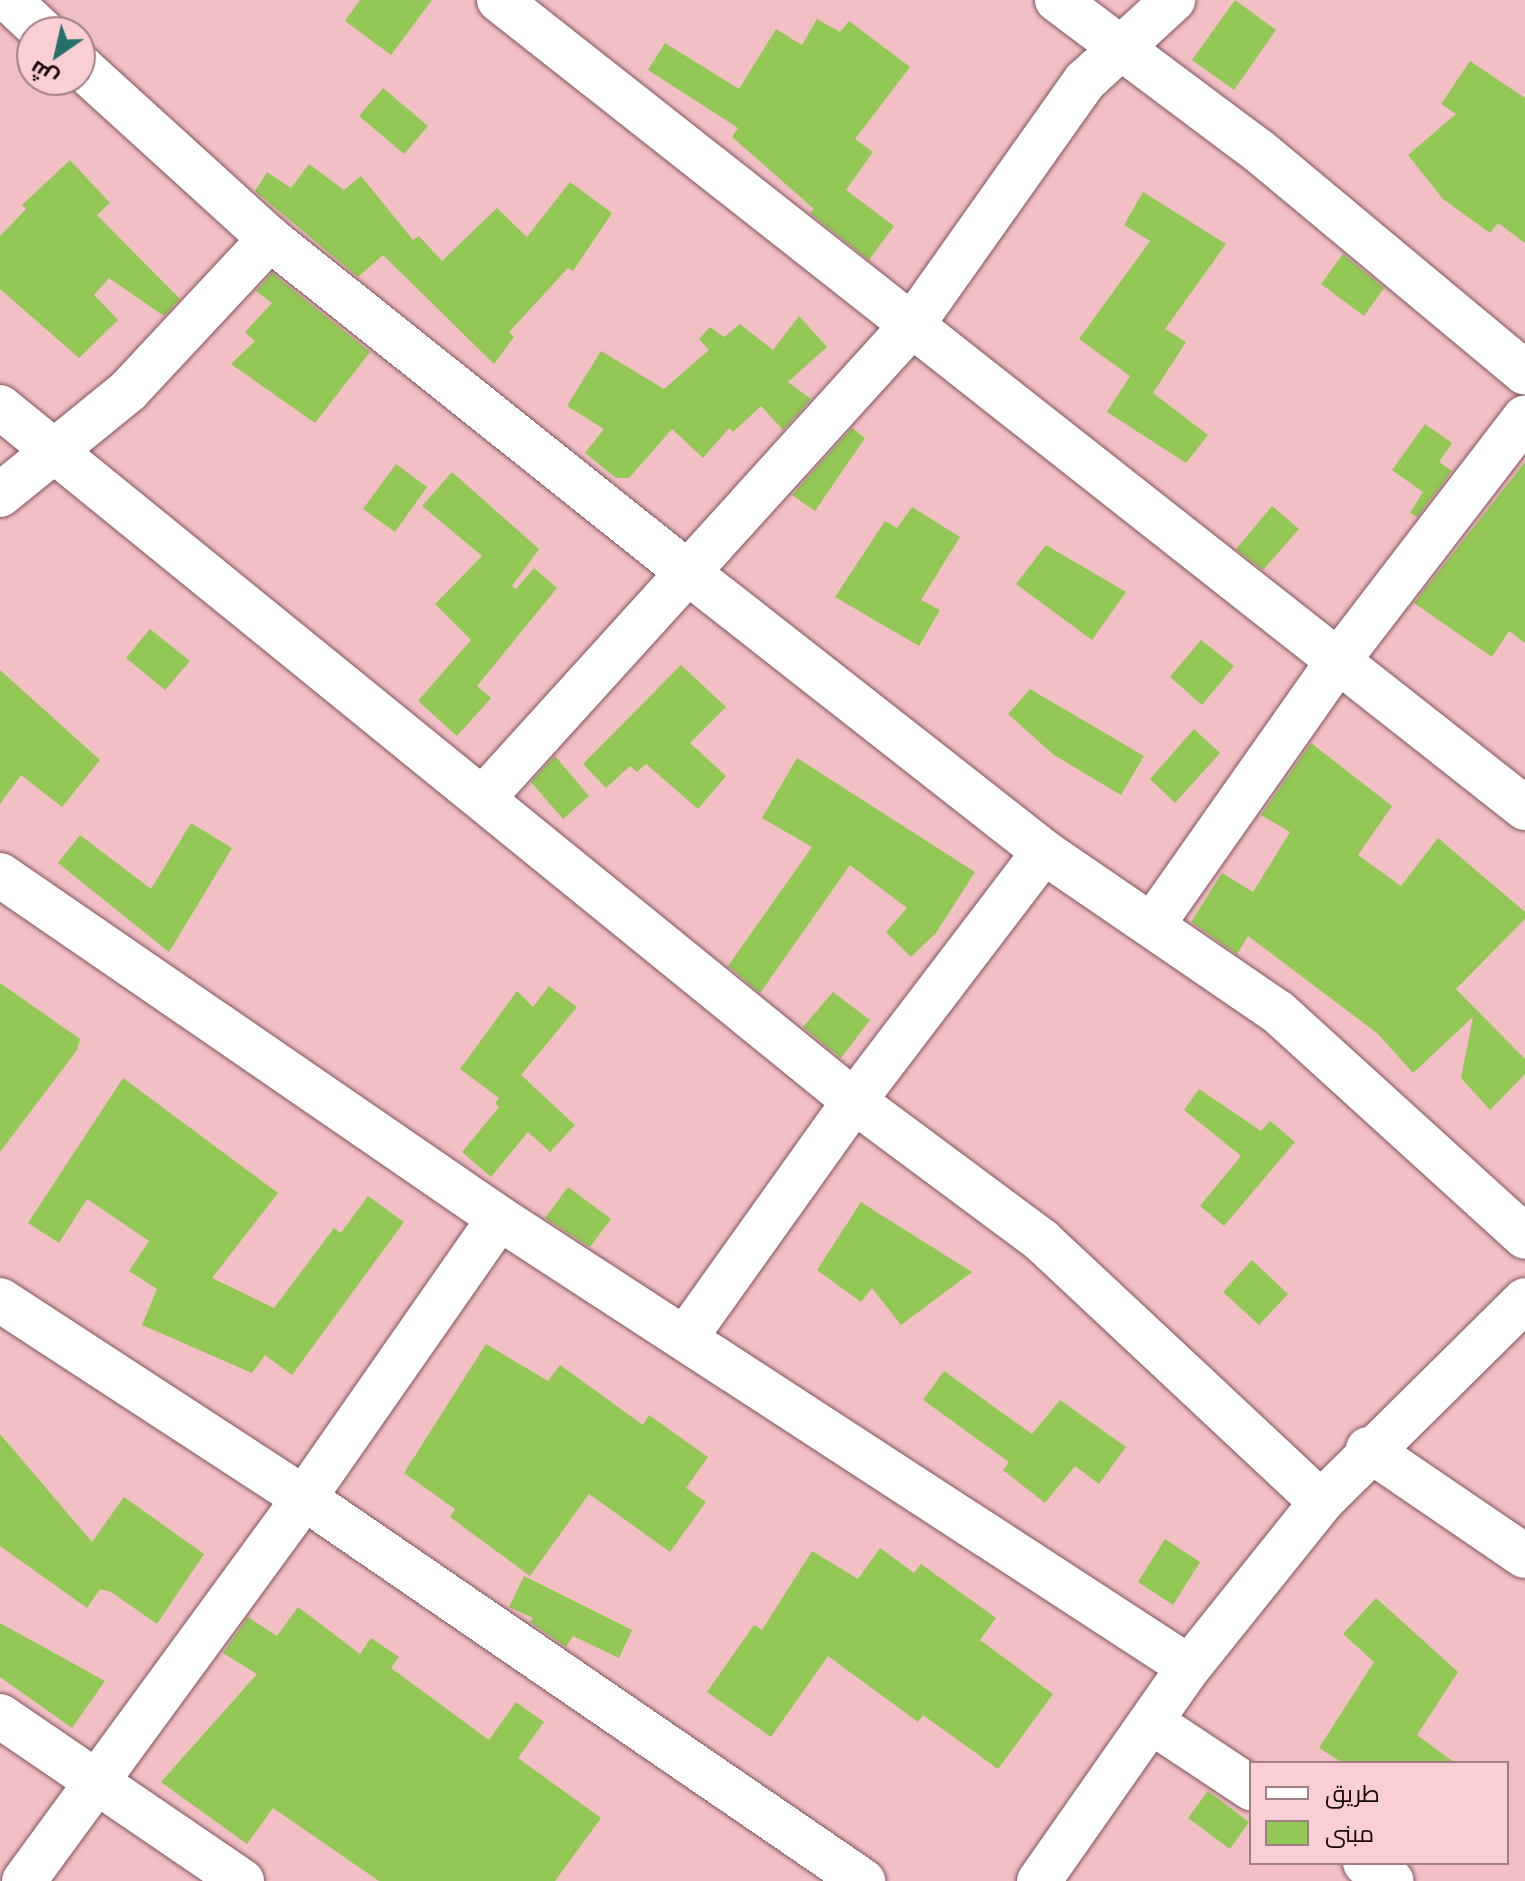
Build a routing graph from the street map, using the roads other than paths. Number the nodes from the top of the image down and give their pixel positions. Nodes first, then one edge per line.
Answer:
1 (9, 0) edge
2 (499, 0) edge
3 (1057, 0) edge
4 (1173, 0) edge
5 (26, 16) edge
6 (1118, 47) junction
7 (96, 81) edge
8 (270, 239) junction
9 (912, 325) junction
10 (1525, 373) edge
11 (0, 407) edge
12 (1525, 417) edge
13 (56, 451) junction
14 (0, 495) edge
15 (686, 571) junction
16 (1338, 661) junction
17 (484, 797) junction
18 (1525, 808) edge
19 (1044, 852) junction
20 (0, 875) edge
21 (1153, 924) junction
22 (854, 1101) junction
23 (499, 1218) junction
24 (1525, 1237) edge
25 (0, 1300) edge
26 (1525, 1300) edge
27 (685, 1338) junction
28 (1368, 1449) junction
29 (304, 1498) junction
30 (1321, 1502) junction
31 (1525, 1556) edge
32 (1189, 1667) junction
33 (0, 1716) edge
34 (1153, 1723) junction
35 (97, 1779) junction
36 (1249, 1787) edge
37 (1368, 1865) edge
38 (24, 1881) edge
39 (242, 1881) edge
40 (863, 1881) edge
41 (1039, 1881) edge
42 (1392, 1881) edge

1 - 5 street
2 - 9 street
3 - 6 street
4 - 6 street
6 - 9 street
6 - 10 street
7 - 8 street
8 - 13 street
8 - 15 street
9 - 15 street
9 - 16 street
11 - 13 street
12 - 16 street
13 - 14 street
13 - 17 street
15 - 17 street
15 - 19 street
16 - 18 street
16 - 21 street
17 - 22 street
19 - 21 street
19 - 22 street
20 - 23 street
21 - 24 street
22 - 27 street
22 - 30 street
23 - 27 street
23 - 29 street
25 - 29 street
26 - 28 street
27 - 32 street
28 - 30 street
28 - 31 street
29 - 35 street
29 - 40 street
30 - 32 street
32 - 34 street
33 - 35 street
34 - 36 street
34 - 41 street
35 - 38 street
35 - 39 street
37 - 42 street

